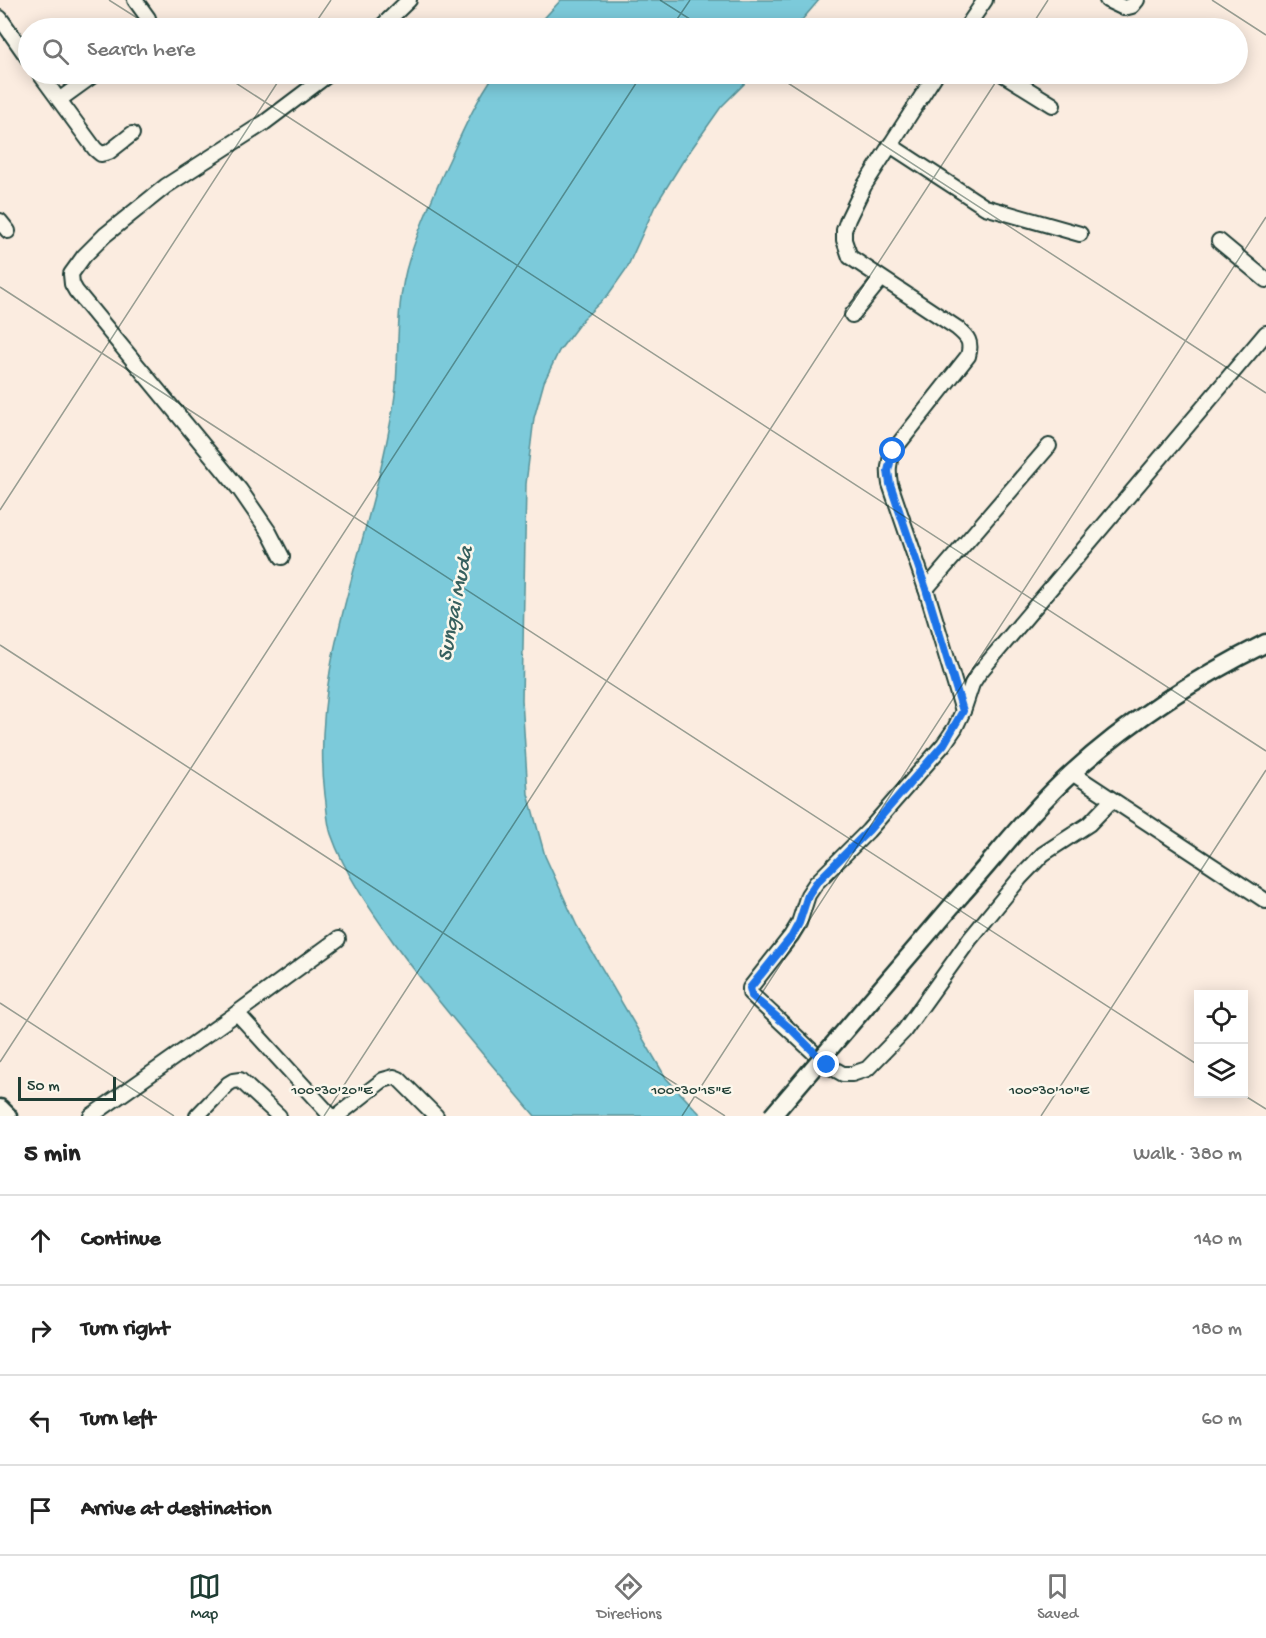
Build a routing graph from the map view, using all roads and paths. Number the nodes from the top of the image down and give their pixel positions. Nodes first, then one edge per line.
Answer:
1 (135, 0) edge
2 (410, 0) edge
3 (985, 0) edge
4 (1107, 0) edge
5 (1137, 0) edge
6 (0, 18) edge
7 (148, 18) edge
8 (391, 18) edge
9 (973, 18) edge
10 (18, 44) edge
11 (47, 84) edge
12 (81, 84) edge
13 (316, 84) edge
14 (930, 84) edge
15 (1019, 84) edge
16 (59, 100) junction
17 (1053, 105) dead end
18 (132, 134) dead end
19 (890, 146) junction
20 (1080, 234) dead end
21 (1219, 241) dead end
22 (881, 279) junction
23 (1266, 280) edge
24 (852, 315) dead end
25 (1266, 333) edge
26 (1049, 446) dead end
27 (282, 556) dead end
28 (926, 589) junction
29 (1266, 643) edge
30 (963, 711) junction
31 (1072, 773) junction
32 (1112, 800) junction
33 (1266, 901) edge
34 (338, 939) dead end
35 (237, 1013) junction
36 (0, 1108) edge
37 (8, 1116) edge
38 (91, 1116) edge
39 (197, 1116) edge
40 (279, 1116) edge
41 (331, 1116) edge
42 (337, 1116) edge
43 (436, 1116) edge
44 (771, 1116) edge

1 - 7 street
2 - 8 street
3 - 9 street
4 - 5 street
6 - 10 street
11 - 16 street
12 - 16 street
13 - 27 street
14 - 19 street
15 - 17 street
16 - 18 street
19 - 20 street
19 - 22 street
21 - 23 street
22 - 24 street
22 - 28 street
25 - 30 street
26 - 28 street
28 - 30 street
29 - 31 main road
30 - 32 street
31 - 32 street
31 - 44 main road, bridge
32 - 33 street
34 - 35 street
35 - 38 street
35 - 41 street
36 - 37 main road
39 - 40 street
42 - 43 street

